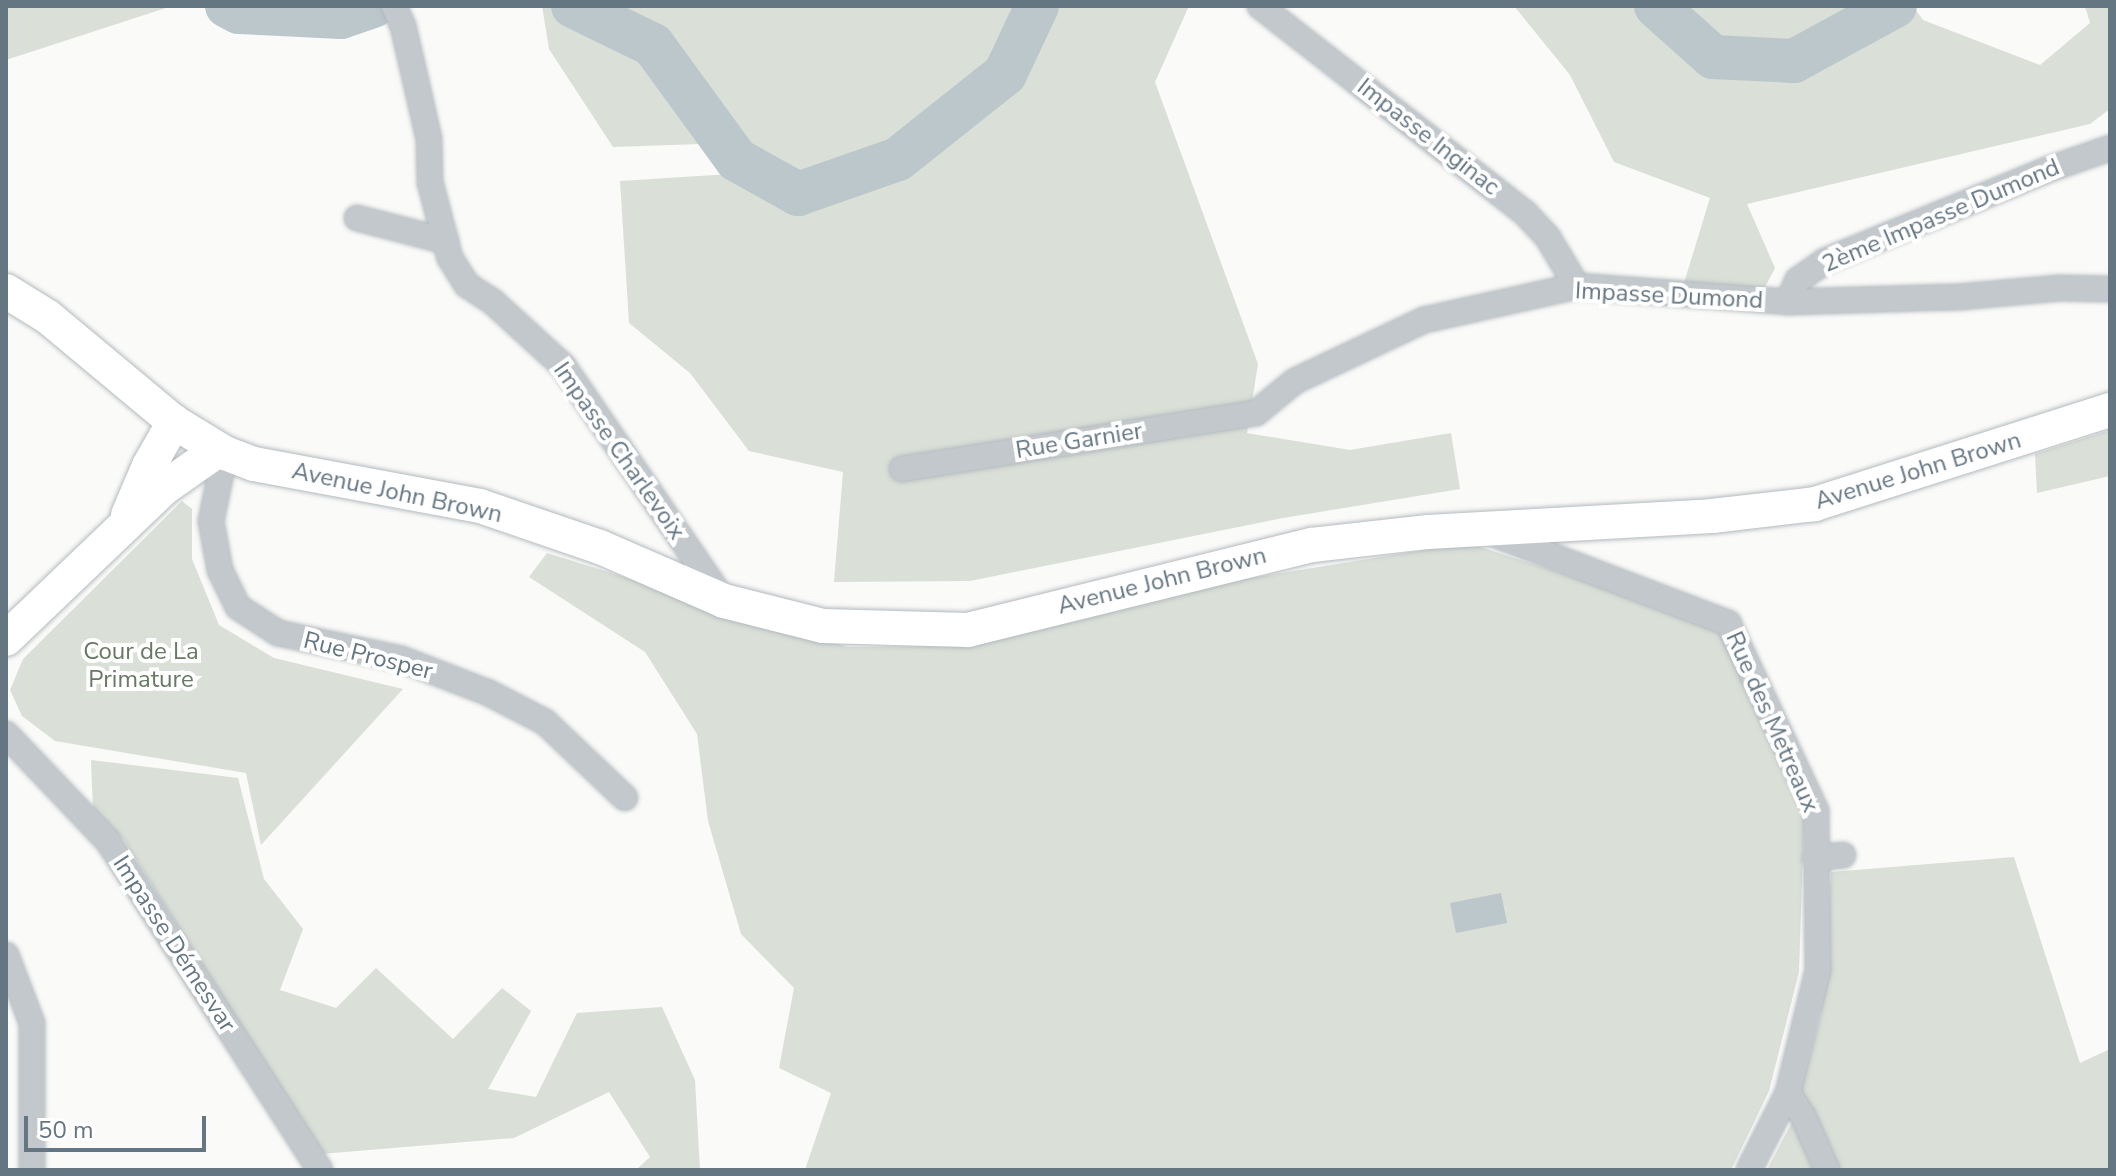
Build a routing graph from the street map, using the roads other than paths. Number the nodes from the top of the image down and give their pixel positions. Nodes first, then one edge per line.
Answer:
1 (1260, 6) edge
2 (399, 16) edge
3 (2110, 148) edge
4 (357, 218) dead end
5 (446, 241) junction
6 (1577, 286) junction
7 (2110, 289) edge
8 (6, 291) edge
9 (1788, 302) junction
10 (2110, 410) edge
11 (1256, 413) joint
12 (174, 422) junction
13 (221, 452) junction
14 (902, 469) dead end
15 (123, 526) junction
16 (1478, 529) junction
17 (724, 601) junction
18 (6, 639) edge
19 (6, 734) edge
20 (625, 798) dead end
21 (1843, 855) dead end
22 (1815, 858) junction
23 (6, 955) edge
24 (1788, 1093) junction
25 (32, 1170) edge
26 (320, 1170) edge
27 (1749, 1170) edge
28 (1827, 1170) edge

1 - 6 street, Impasse Inginac
2 - 5 street, Impasse Charlevoix
3 - 9 street, 2ème Impasse Dumond
4 - 5 street
5 - 17 street, Impasse Charlevoix
6 - 9 street, Impasse Dumond
6 - 11 street, Impasse Dumond
7 - 9 street, Impasse Dumond
8 - 12 main road, Avenue John Brown
10 - 16 main road, Avenue John Brown
11 - 14 street, Rue Garnier
12 - 13 main road, Avenue John Brown
12 - 15 main road
13 - 15 main road
13 - 17 main road, Avenue John Brown
13 - 20 street, Rue Prosper
15 - 18 main road
16 - 17 main road, Avenue John Brown
16 - 22 street, Rue des Metreaux
19 - 26 street, Impasse Démesvar
21 - 22 street
22 - 24 street, Rue des Metreaux
23 - 25 street
24 - 27 street, Rue des Metreaux
24 - 28 street

